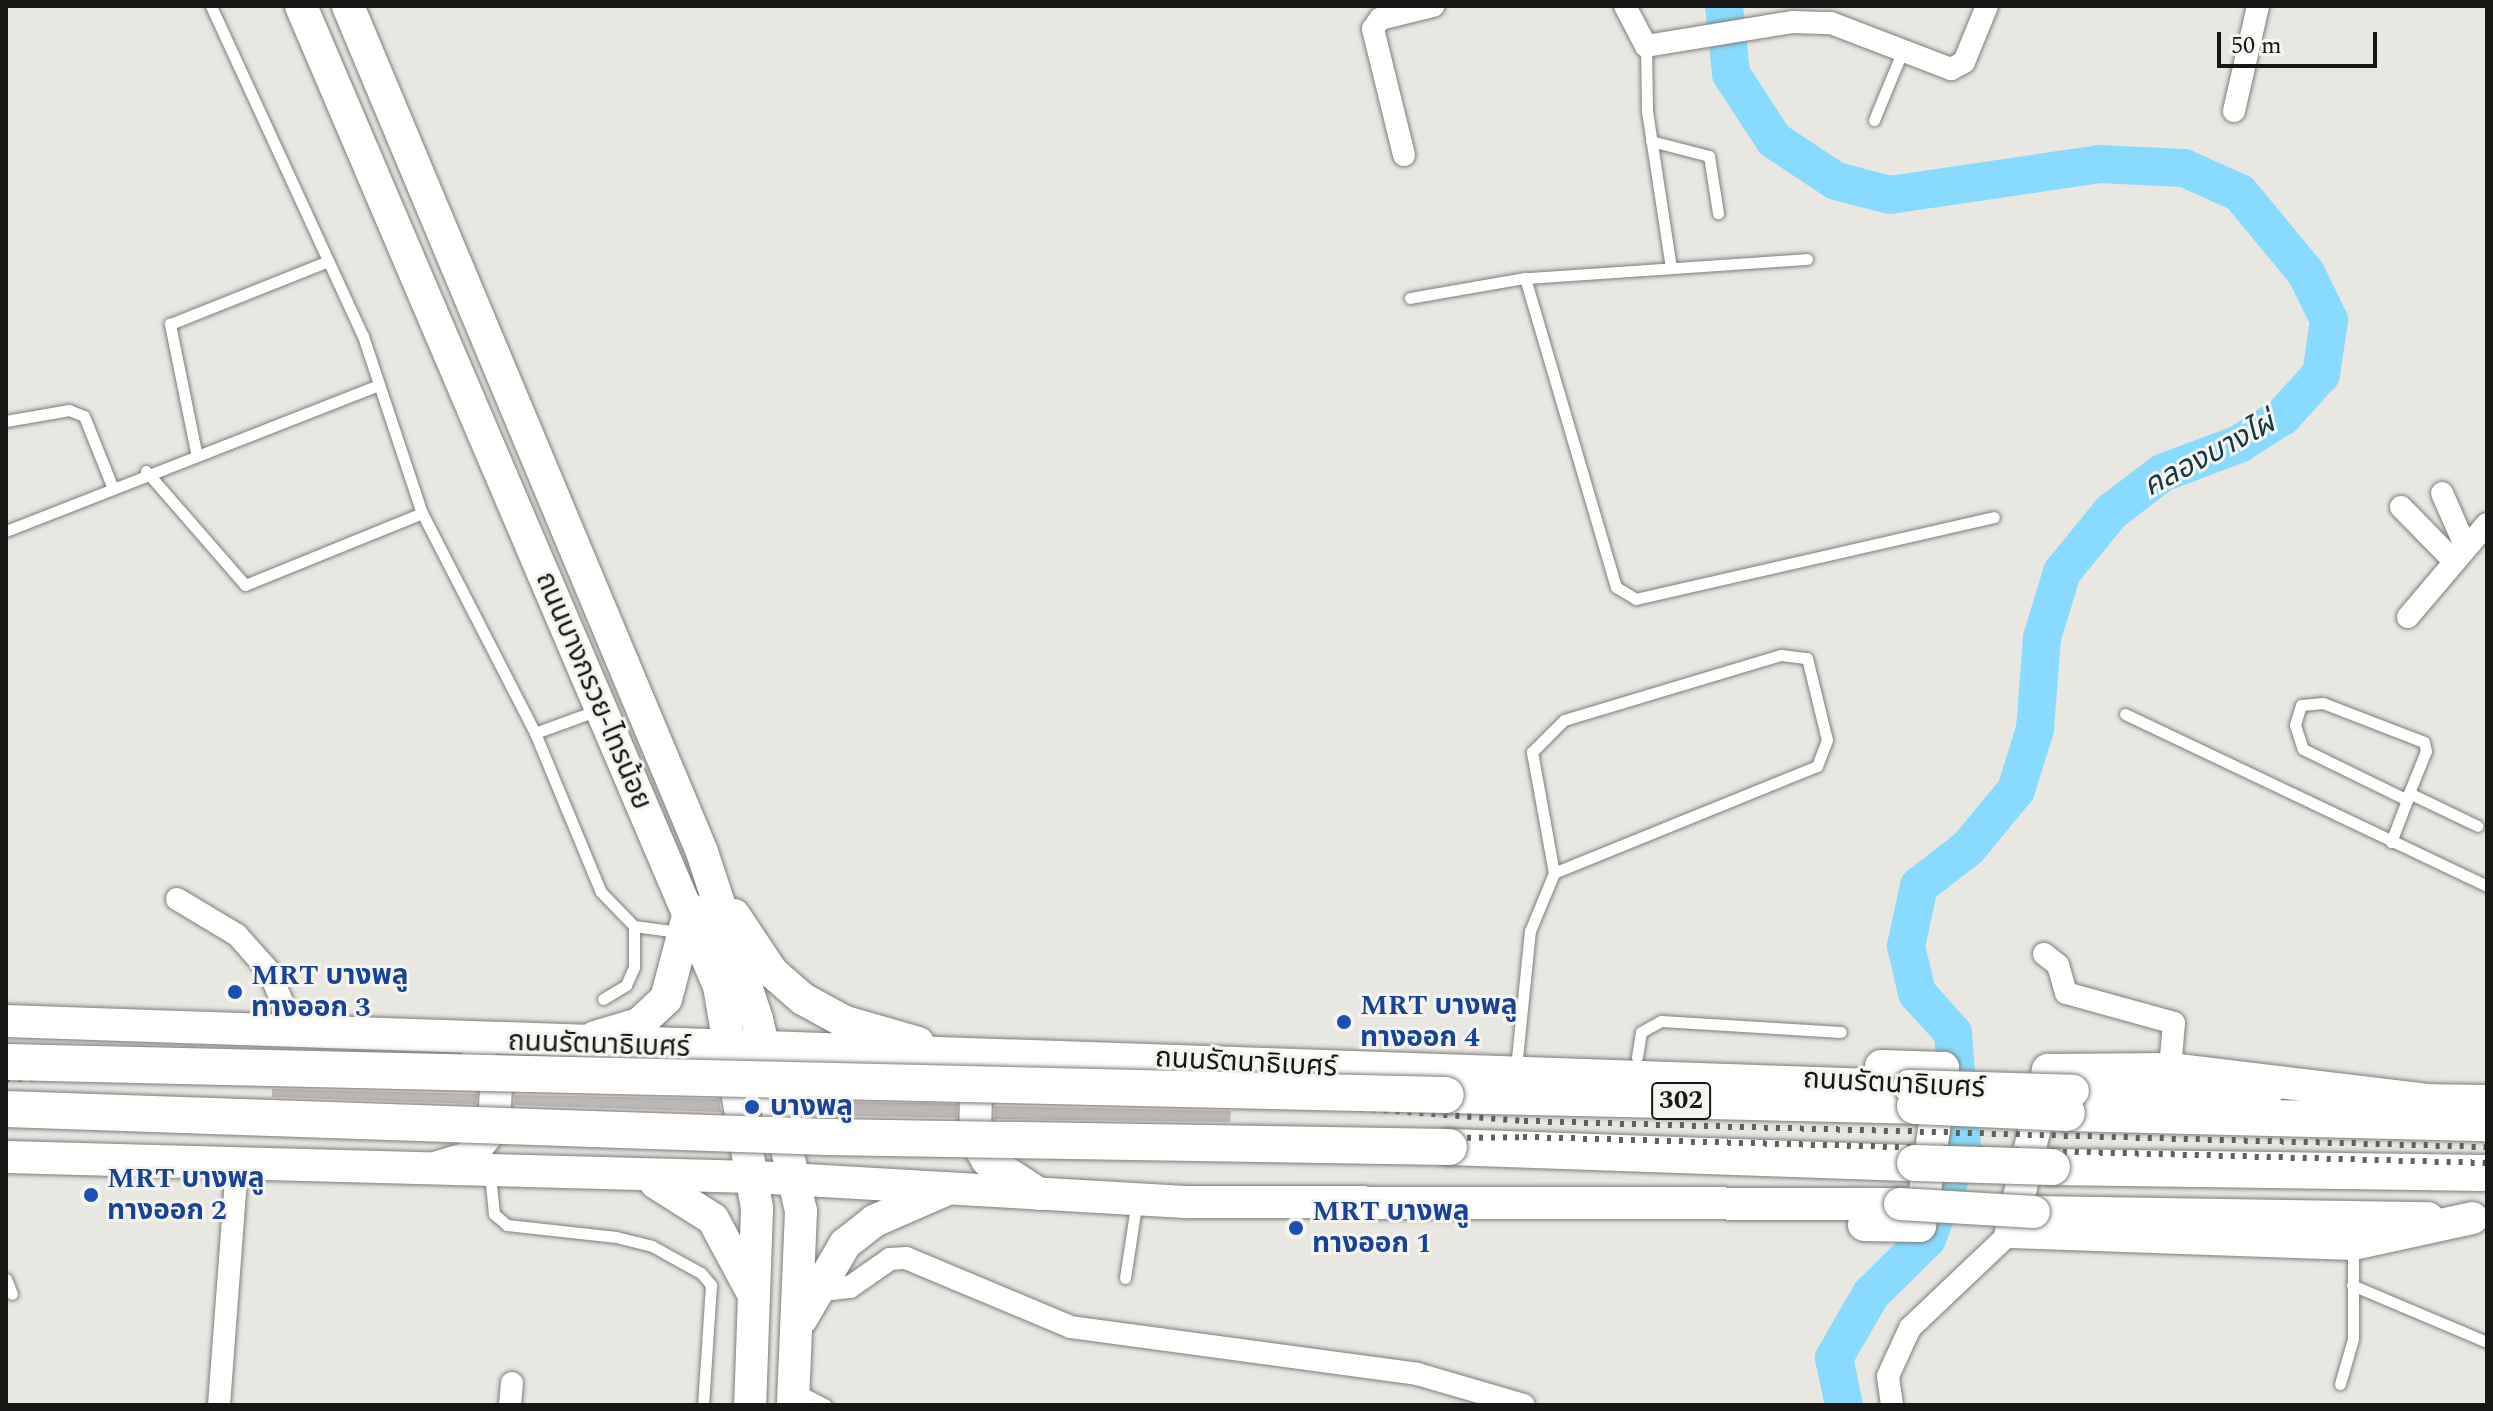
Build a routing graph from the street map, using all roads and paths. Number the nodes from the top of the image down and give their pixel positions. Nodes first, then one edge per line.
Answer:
1 (211, 6) edge
2 (301, 6) edge
3 (348, 6) edge
4 (1433, 6) edge
5 (1625, 6) edge
6 (1987, 6) edge
7 (2258, 6) edge
8 (1646, 46) junction
9 (1902, 52) junction
10 (2234, 111) dead end
11 (1874, 120) dead end
12 (1651, 141) junction
13 (1404, 155) dead end
14 (1718, 213) dead end
15 (1807, 259) dead end
16 (328, 261) junction
17 (1671, 268) junction
18 (1525, 278) junction
19 (1410, 298) dead end
20 (378, 385) junction
21 (6, 421) edge
22 (196, 452) junction
23 (146, 471) junction
24 (112, 486) junction
25 (2442, 493) dead end
26 (2401, 507) dead end
27 (422, 513) junction
28 (1994, 517) dead end
29 (2487, 524) edge
30 (6, 531) edge
31 (2458, 551) junction
32 (2408, 617) dead end
33 (600, 709) junction
34 (2125, 714) dead end
35 (535, 733) junction
36 (2408, 797) junction
37 (2478, 826) dead end
38 (2391, 842) junction
39 (702, 852) junction
40 (1554, 873) junction
41 (2487, 886) edge
42 (177, 899) dead end
43 (686, 921) junction
44 (634, 926) junction
45 (2044, 954) dead end
46 (603, 999) dead end
47 (6, 1021) edge
48 (294, 1030) junction
49 (1841, 1032) dead end
50 (426, 1038) junction
51 (512, 1042) junction
52 (750, 1050) junction
53 (1038, 1053) junction
54 (966, 1055) junction
55 (1637, 1057) junction
56 (6, 1062) edge
57 (2170, 1069) junction
58 (1516, 1073) junction
59 (1548, 1073) junction
60 (2487, 1095) edge
61 (1912, 1096) junction
62 (2435, 1101) junction
63 (2486, 1101) edge
64 (2070, 1102) junction
65 (6, 1109) edge
66 (2487, 1123) edge
67 (6, 1157) edge
68 (237, 1163) junction
69 (412, 1169) junction
70 (2487, 1173) edge
71 (490, 1174) junction
72 (637, 1176) junction
73 (753, 1177) junction
74 (797, 1181) junction
75 (945, 1190) junction
76 (1046, 1197) junction
77 (1137, 1200) junction
78 (1542, 1205) junction
79 (2480, 1218) edge
80 (2022, 1222) junction
81 (2353, 1244) junction
82 (1125, 1278) dead end
83 (6, 1279) edge
84 (808, 1281) junction
85 (754, 1283) junction
86 (2352, 1285) junction
87 (12, 1294) dead end
88 (2487, 1342) edge
89 (2340, 1384) dead end
90 (794, 1397) edge
91 (219, 1405) edge
92 (703, 1405) edge
93 (750, 1405) edge
94 (826, 1405) edge
95 (1524, 1405) edge
96 (1892, 1405) edge

1 - 16 lane
2 - 33 main road, ถนนบางกรวย-ไทรน้อย
3 - 39 main road, ถนนบางกรวย-ไทรน้อย
4 - 13 street
5 - 8 street
6 - 9 street
7 - 10 street
8 - 9 street
8 - 12 lane
9 - 11 lane
12 - 14 lane
12 - 17 lane
15 - 17 lane
16 - 20 lane
16 - 22 lane
17 - 18 lane
18 - 19 lane
18 - 28 lane
20 - 22 lane
20 - 27 lane
21 - 24 lane
22 - 23 lane
23 - 24 lane
23 - 27 lane
24 - 30 lane
25 - 31 street
26 - 31 street
27 - 35 lane
29 - 31 street
31 - 32 street
33 - 35 lane
33 - 43 main road, ถนนบางกรวย-ไทรน้อย
34 - 38 lane
35 - 44 lane
36 - 36 lane
36 - 37 lane
36 - 38 lane
38 - 41 lane
39 - 52 main road, ถนนบางกรวย-ไทรน้อย
39 - 54 main road
40 - 40 lane
40 - 58 lane
42 - 48 street
43 - 44 lane
43 - 51 main road
43 - 52 main road, ถนนบางกรวย-ไทรน้อย
44 - 46 lane
45 - 57 street
47 - 48 main road, ถนนรัตนาธิเบศร์ / 302
48 - 50 main road, ถนนรัตนาธิเบศร์ / 302
49 - 55 lane
50 - 51 main road, ถนนรัตนาธิเบศร์ / 302
50 - 69 main road
51 - 52 main road, ถนนรัตนาธิเบศร์ / 302
52 - 54 main road, ถนนรัตนาธิเบศร์ / 302
52 - 73 main road, ถนนบางกรวย-ไทรน้อย
52 - 74 main road, ถนนบางกรวย-ไทรน้อย
53 - 54 main road, ถนนรัตนาธิเบศร์ / 302
53 - 58 main road, ถนนรัตนาธิเบศร์ / 302
53 - 76 main road
55 - 59 main road
55 - 78 main road
56 - 61 main road, ถนนรัตนาธิเบศร์ / 302, bridge
57 - 62 main road
57 - 80 main road
58 - 59 main road, ถนนรัตนาธิเบศร์ / 302
59 - 61 main road, ถนนรัตนาธิเบศร์ / 302
60 - 63 lane
61 - 64 main road, ถนนรัตนาธิเบศร์ / 302, bridge
62 - 63 main road, ถนนรัตนาธิเบศร์ / 302
62 - 64 main road, ถนนรัตนาธิเบศร์ / 302
64 - 66 main road, ถนนรัตนาธิเบศร์ / 302
65 - 70 main road, 302, bridge
67 - 68 main road
68 - 69 main road
68 - 91 street
69 - 71 main road
71 - 72 main road
71 - 92 lane
72 - 73 main road
72 - 85 main road
73 - 74 main road
73 - 85 main road, ถนนบางกรวย-ไทรน้อย
74 - 75 main road
74 - 84 main road, ถนนบางกรวย-ไทรน้อย
75 - 76 main road
75 - 84 main road
76 - 77 main road
77 - 78 main road
77 - 82 lane
78 - 80 main road, bridge
79 - 80 main road
79 - 81 main road
80 - 81 main road
80 - 96 street
81 - 86 lane
83 - 87 lane
84 - 85 main road
84 - 90 main road
84 - 95 street
85 - 93 main road, ถนนบางกรวย-ไทรน้อย
86 - 88 lane
86 - 89 lane
90 - 94 lane

